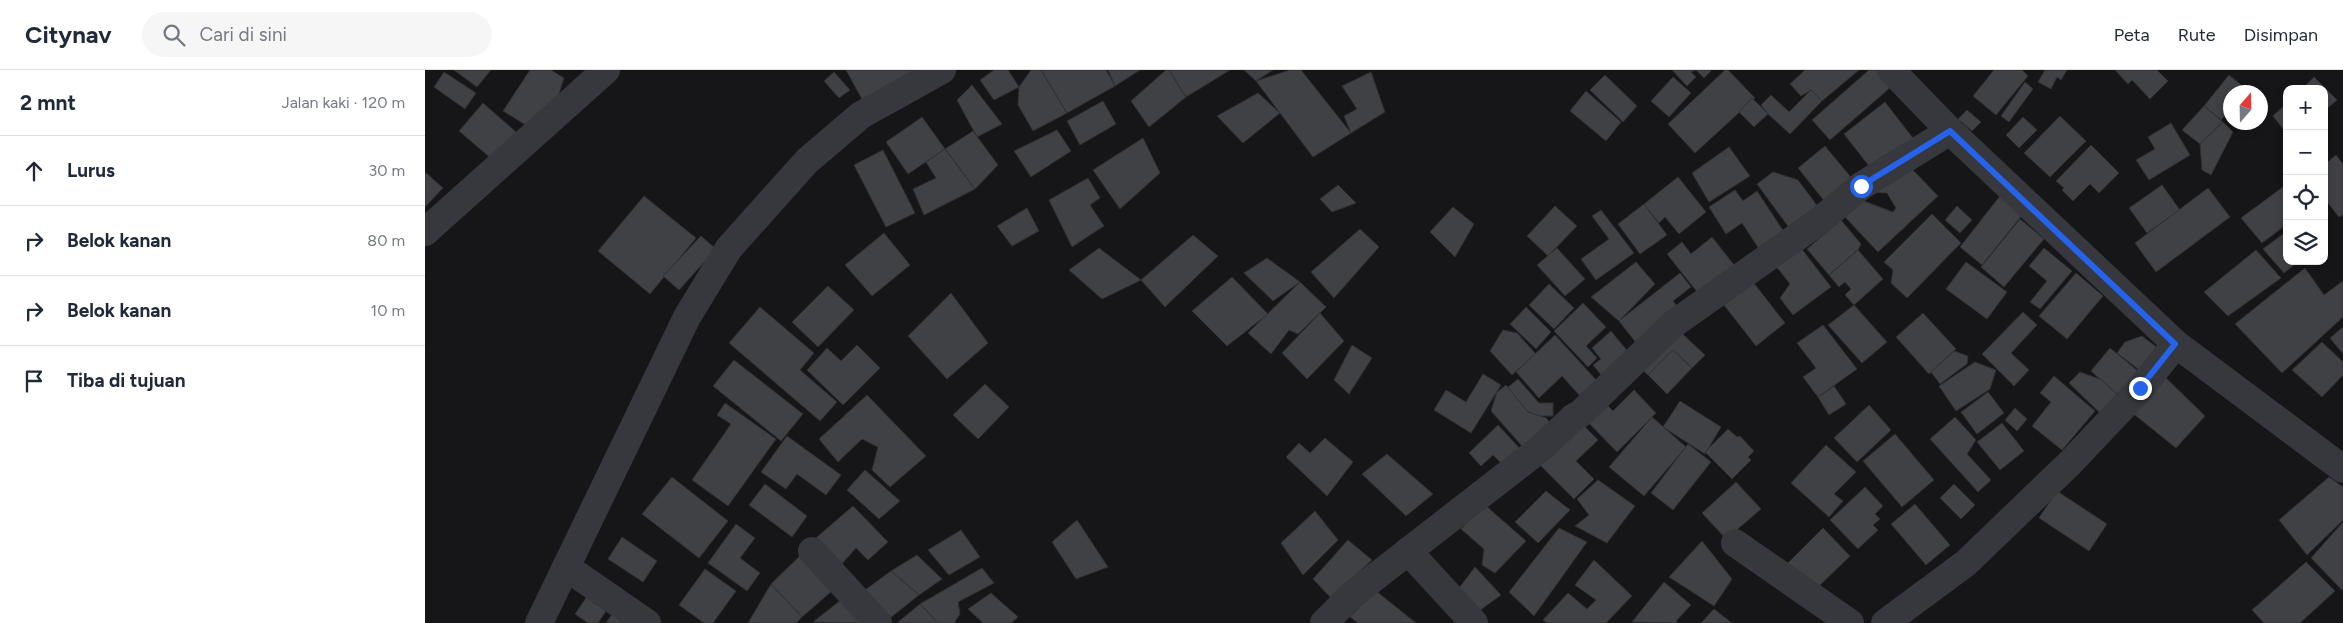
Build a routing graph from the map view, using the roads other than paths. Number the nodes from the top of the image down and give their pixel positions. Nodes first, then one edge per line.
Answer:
1 (606, 70) edge
2 (942, 70) edge
3 (1891, 70) edge
4 (1950, 131) junction
5 (425, 232) edge
6 (2175, 344) junction
7 (2343, 469) edge
8 (1735, 544) dead end
9 (1408, 551) junction
10 (812, 552) dead end
11 (565, 567) junction
12 (539, 623) edge
13 (647, 623) edge
14 (878, 623) edge
15 (1324, 623) edge
16 (1474, 623) edge
17 (1849, 623) edge
18 (1885, 623) edge

1 - 5 street
2 - 11 street
3 - 4 street
4 - 6 street
4 - 9 street
6 - 7 street
6 - 18 street
8 - 17 street
9 - 15 street
9 - 16 street
10 - 14 street
11 - 12 street
11 - 13 street

